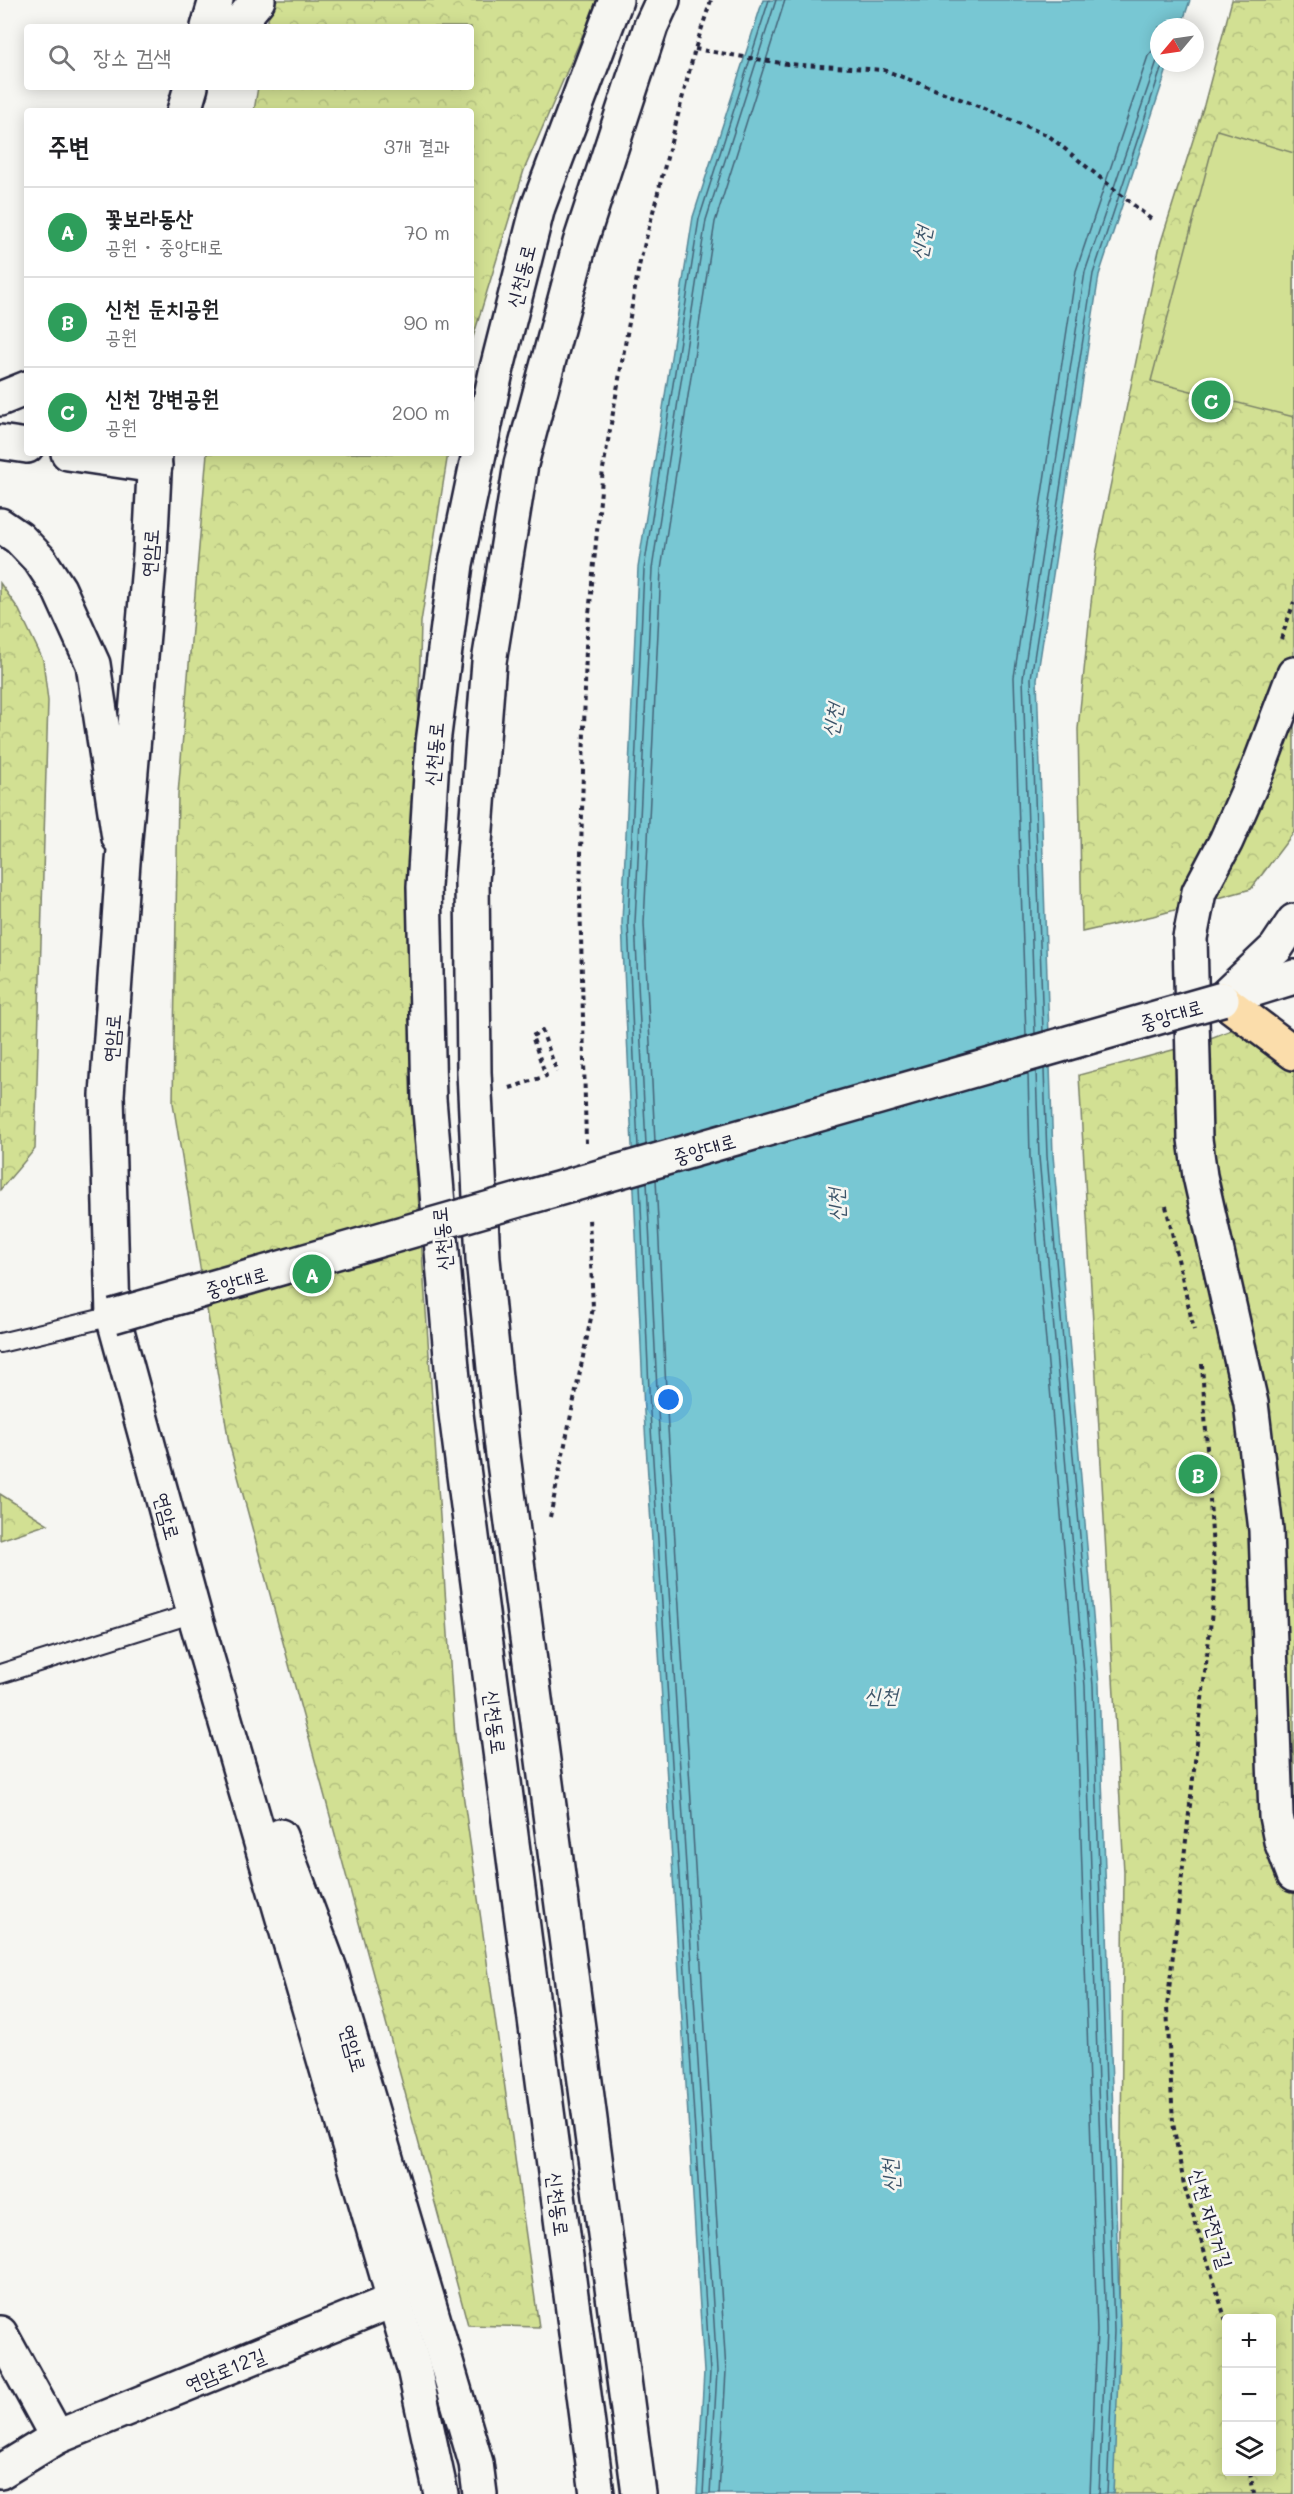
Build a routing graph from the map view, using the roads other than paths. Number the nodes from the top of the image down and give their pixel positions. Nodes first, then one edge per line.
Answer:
1 (216, 0) edge
2 (258, 0) edge
3 (616, 0) edge
4 (663, 0) edge
5 (209, 24) edge
6 (238, 24) edge
7 (190, 90) edge
8 (185, 108) edge
9 (24, 389) edge
10 (0, 399) edge
11 (0, 442) edge
12 (24, 446) edge
13 (105, 456) edge
14 (155, 460) edge
15 (0, 525) edge
16 (1294, 674) edge
17 (123, 862) junction
18 (1294, 921) edge
19 (1294, 977) edge
20 (1222, 999) junction
21 (1294, 1053) edge
22 (113, 1316) junction
23 (0, 1343) edge
24 (194, 1613) junction
25 (0, 1674) edge
26 (1294, 1875) edge
27 (394, 2300) junction
28 (0, 2333) edge
29 (57, 2437) junction
30 (0, 2472) edge
31 (441, 2494) edge
32 (480, 2494) edge
33 (597, 2494) edge
34 (639, 2494) edge

1 - 5 main road
2 - 6 main road
3 - 33 main road, 신천동로
4 - 34 main road, 신천동로
7 - 8 main road
9 - 10 main road
11 - 12 main road
13 - 14 main road
14 - 17 main road, 연암로
15 - 17 main road
16 - 26 main road
17 - 22 main road, 연암로
18 - 20 main road
19 - 20 main road, 중앙대로
20 - 21 highway
20 - 22 main road, 중앙대로, bridge
22 - 23 lane
22 - 24 main road, 연암로
24 - 25 lane
24 - 27 main road, 연암로
24 - 32 main road, 연암로
27 - 29 main road, 연암로12길
27 - 31 main road, 연암로
28 - 29 main road
29 - 30 main road, 연암로12길

